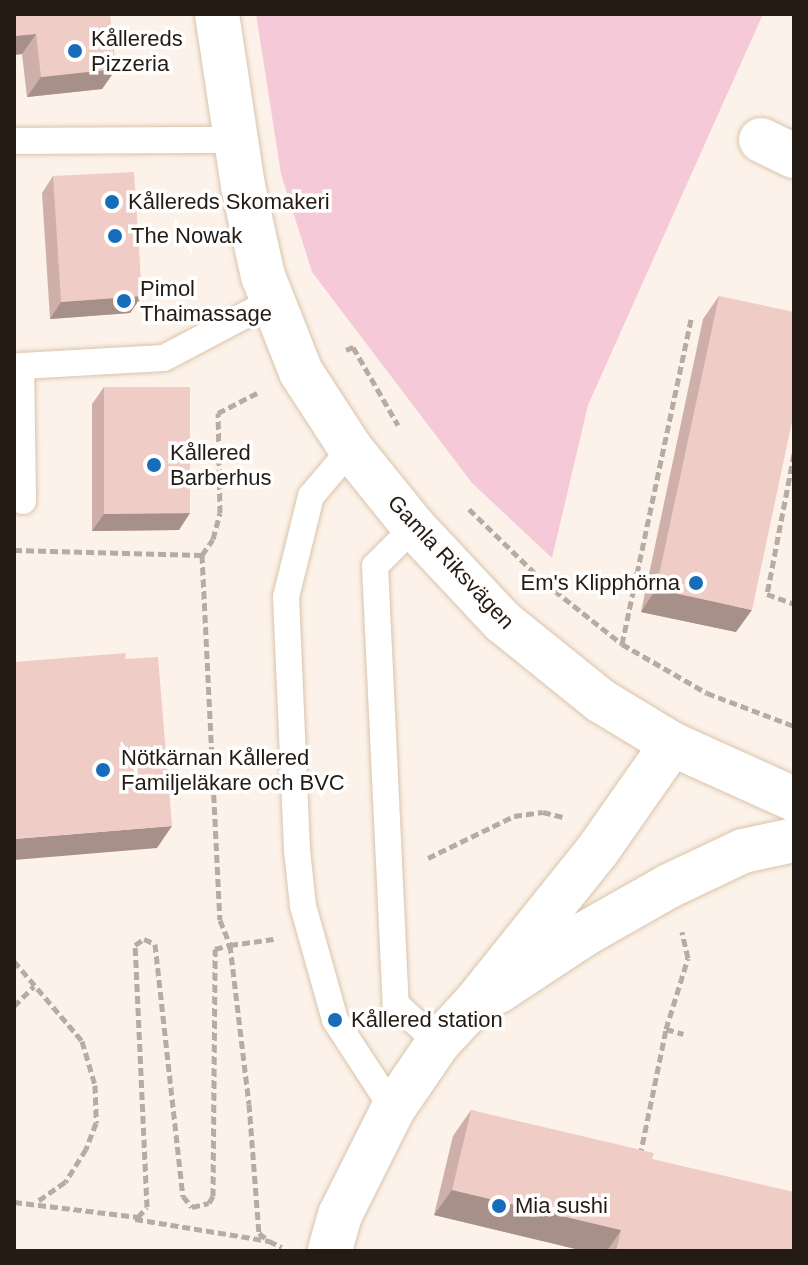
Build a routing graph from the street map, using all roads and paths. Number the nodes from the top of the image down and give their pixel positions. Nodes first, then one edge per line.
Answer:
1 (217, 14) edge
2 (236, 140) junction
3 (14, 141) edge
4 (272, 301) junction
5 (691, 319) dead end
6 (351, 449) junction
7 (794, 454) edge
8 (23, 501) dead end
9 (414, 527) junction
10 (202, 555) dead end
11 (794, 604) edge
12 (622, 644) dead end
13 (672, 744) junction
14 (794, 799) edge
15 (794, 840) edge
16 (312, 935) junction
17 (230, 945) junction
18 (14, 961) edge
19 (24, 973) junction
20 (14, 975) edge
21 (34, 986) junction
22 (476, 1002) junction
23 (14, 1006) edge
24 (666, 1029) dead end
25 (683, 1034) dead end
26 (438, 1043) junction
27 (393, 1109) junction
28 (14, 1202) edge
29 (36, 1202) junction
30 (330, 1251) edge

1 - 2 street, Gamla Riksvägen
2 - 3 lane
2 - 4 street, Gamla Riksvägen
4 - 6 street, Gamla Riksvägen
4 - 8 lane
5 - 12 path
6 - 9 street, Gamla Riksvägen
6 - 16 lane
7 - 11 path
9 - 13 street, Gamla Riksvägen
9 - 26 lane
10 - 17 path
13 - 14 street, Gamla Riksvägen
13 - 22 street
15 - 22 street
16 - 17 path
16 - 27 lane
17 - 29 path
17 - 29 path
18 - 19 path
19 - 20 path
19 - 21 path
21 - 23 path
21 - 29 path
22 - 26 street
24 - 25 path
26 - 27 street
27 - 30 street
28 - 29 path

